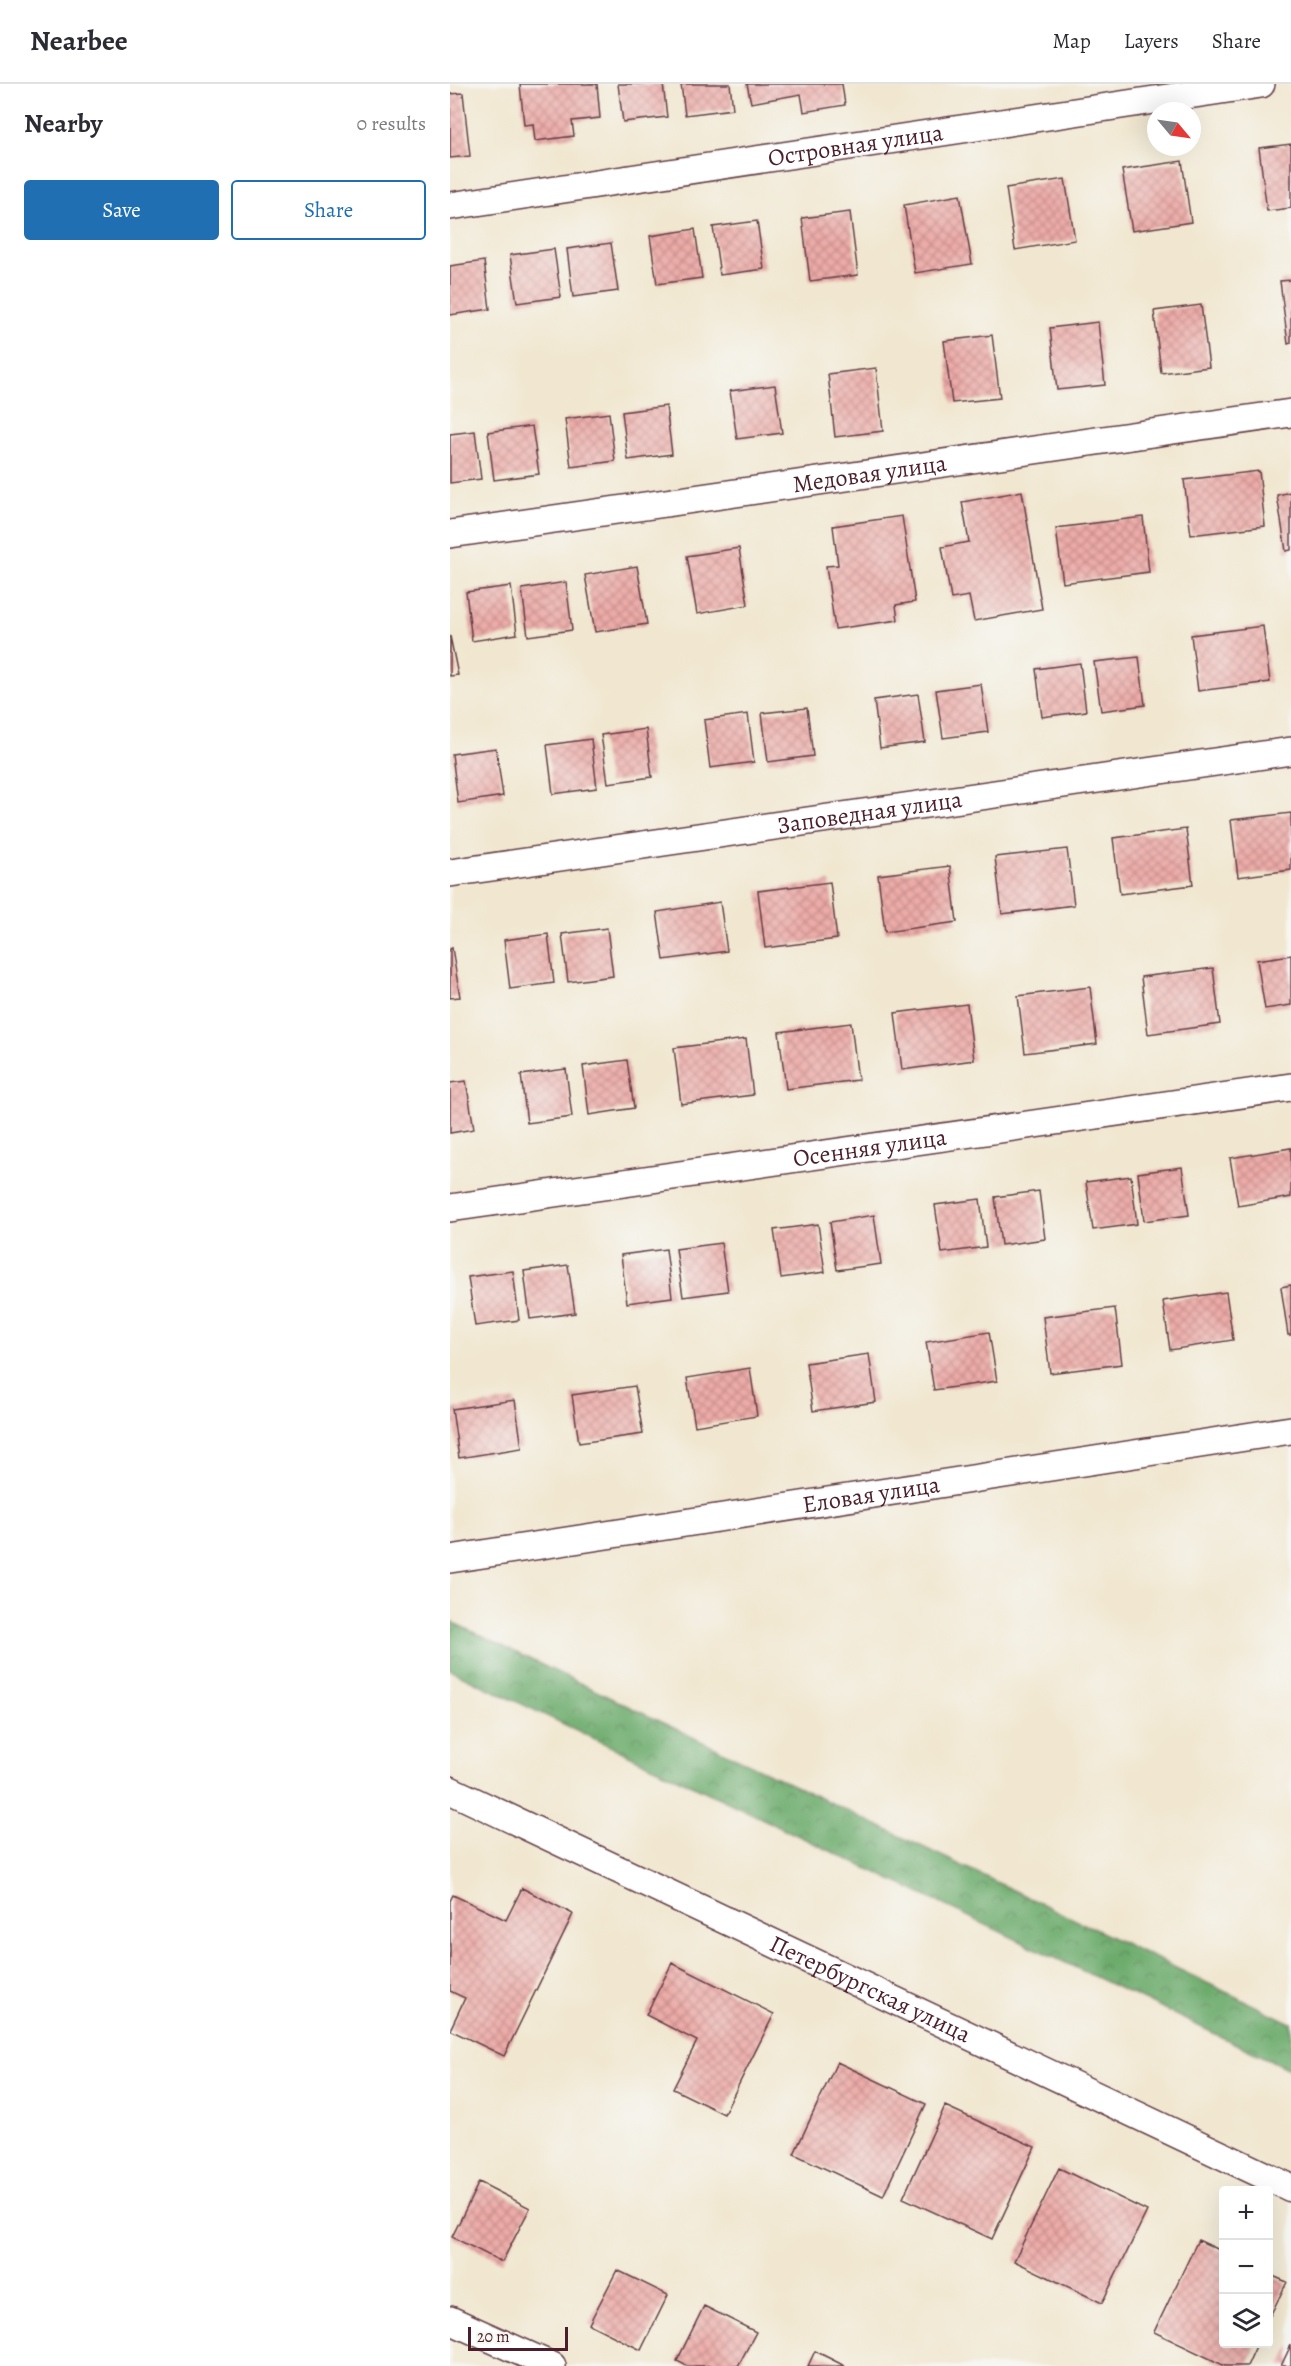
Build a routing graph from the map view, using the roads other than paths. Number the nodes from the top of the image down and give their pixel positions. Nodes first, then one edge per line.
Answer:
1 (1261, 84) edge
2 (450, 206) edge
3 (1291, 414) edge
4 (450, 534) edge
5 (1291, 751) edge
6 (450, 873) edge
7 (1291, 1086) edge
8 (450, 1208) edge
9 (1291, 1430) edge
10 (450, 1558) edge
11 (450, 1790) edge
12 (1291, 2188) edge
13 (450, 2320) edge
14 (552, 2366) edge

1 - 2 street, Островная улица
3 - 4 street, Медовая улица
5 - 6 street, Заповедная улица
7 - 8 street, Осенняя улица
9 - 10 street, Еловая улица
11 - 12 street, Петербургская улица
13 - 14 street

